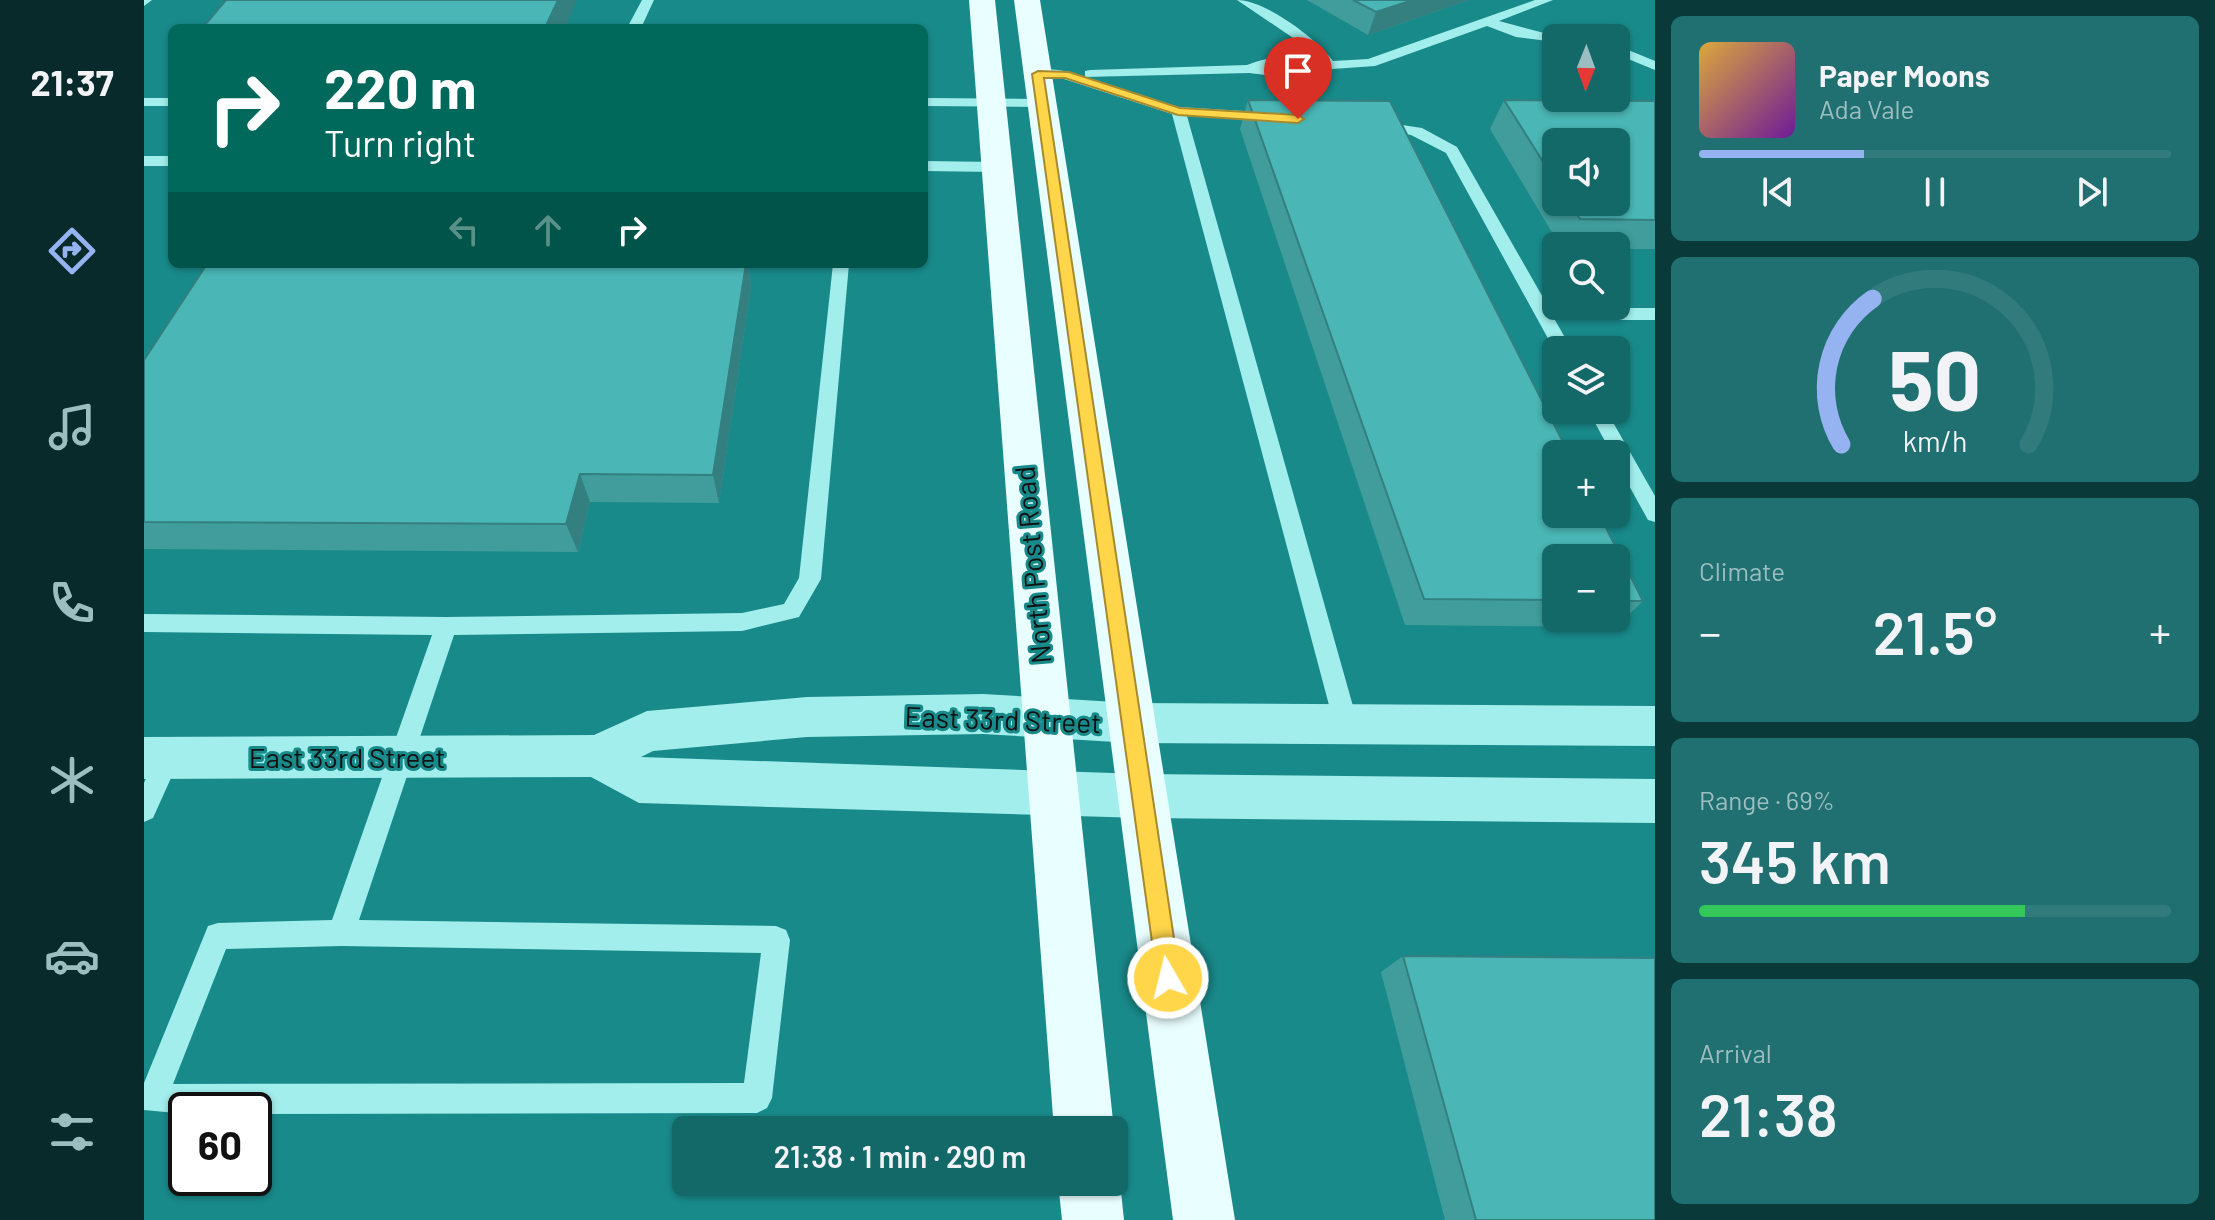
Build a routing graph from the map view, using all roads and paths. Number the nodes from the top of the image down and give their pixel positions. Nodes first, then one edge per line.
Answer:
1 (648, 0) edge
2 (982, 0) edge
3 (1027, 0) edge
4 (1243, 0) edge
5 (1547, 0) edge
6 (1489, 22) junction
7 (636, 24) edge
8 (1542, 36) edge
9 (1630, 55) edge
10 (1329, 65) junction
11 (1655, 66) edge
12 (1048, 84) junction
13 (144, 102) edge
14 (168, 102) edge
15 (928, 102) edge
16 (991, 103) junction
17 (1178, 111) junction
18 (1298, 119) edge
19 (1358, 123) edge
20 (144, 161) edge
21 (168, 161) edge
22 (928, 166) edge
23 (996, 167) junction
24 (841, 268) edge
25 (1542, 312) edge
26 (1630, 314) edge
27 (1655, 314) edge
28 (1605, 424) edge
29 (1655, 514) edge
30 (144, 623) edge
31 (446, 626) junction
32 (1046, 717) junction
33 (1132, 723) junction
34 (1346, 724) junction
35 (1655, 726) edge
36 (598, 756) junction
37 (401, 757) junction
38 (156, 758) edge
39 (1052, 792) junction
40 (1142, 796) junction
41 (1655, 801) edge
42 (144, 810) edge
43 (341, 933) junction
44 (1083, 1116) edge
45 (1090, 1196) edge
46 (1093, 1220) edge
47 (1204, 1220) edge

1 - 7 lane
2 - 16 main road, North Post Road
3 - 12 main road
4 - 10 lane
5 - 6 lane
6 - 8 lane
6 - 10 lane
9 - 11 lane
10 - 12 lane
12 - 16 lane
12 - 17 lane
12 - 33 main road
13 - 14 lane
15 - 16 lane
16 - 23 main road, North Post Road
17 - 18 lane
17 - 34 lane
19 - 25 lane
20 - 21 lane
22 - 23 lane
23 - 32 main road, North Post Road
24 - 31 lane
26 - 27 lane
28 - 29 lane
30 - 31 lane
31 - 37 lane
32 - 33 street, East 33rd Street
32 - 36 street, East 33rd Street
32 - 39 main road, North Post Road
33 - 34 street, East 33rd Street
33 - 40 main road
34 - 35 street, East 33rd Street
36 - 37 street, East 33rd Street
36 - 39 street
37 - 38 street, East 33rd Street
37 - 43 lane
38 - 42 lane
39 - 40 street
39 - 44 main road, North Post Road
40 - 41 street
40 - 47 main road
43 - 43 lane
45 - 46 main road

